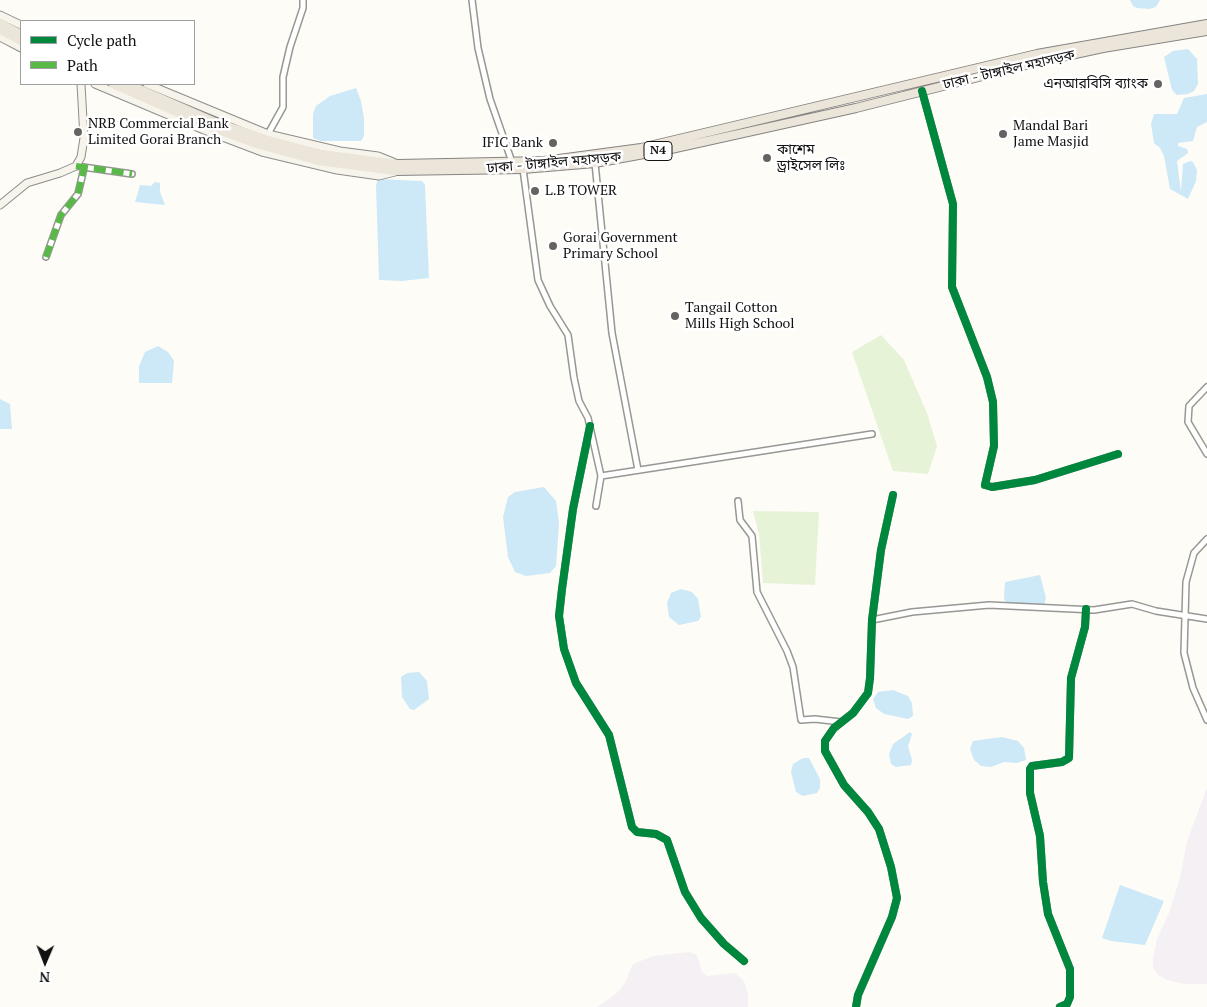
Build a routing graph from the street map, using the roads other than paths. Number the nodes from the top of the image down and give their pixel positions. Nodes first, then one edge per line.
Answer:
1 (303, 0) edge
2 (472, 0) edge
3 (0, 15) edge
4 (0, 23) edge
5 (1207, 24) edge
6 (20, 25) edge
7 (0, 30) edge
8 (1207, 31) edge
9 (20, 33) edge
10 (0, 37) edge
11 (20, 40) edge
12 (20, 47) edge
13 (81, 85) edge
14 (97, 85) edge
15 (115, 85) edge
16 (130, 85) edge
17 (149, 85) edge
18 (922, 91) junction
19 (817, 107) junction
20 (820, 116) junction
21 (268, 134) junction
22 (512, 162) junction
23 (595, 163) junction
24 (76, 166) junction
25 (84, 168) junction
26 (396, 168) junction
27 (523, 169) junction
28 (132, 174) dead end
29 (0, 205) edge
30 (46, 258) dead end
31 (1207, 387) edge
32 (590, 426) junction
33 (872, 434) dead end
34 (1118, 454) dead end
35 (1207, 454) edge
36 (638, 470) junction
37 (601, 476) junction
38 (892, 495) dead end
39 (738, 501) dead end
40 (596, 506) dead end
41 (1207, 539) edge
42 (1086, 609) junction
43 (1186, 616) junction
44 (1207, 618) edge
45 (872, 620) junction
46 (1207, 720) edge
47 (841, 722) junction
48 (744, 961) dead end
49 (856, 1007) edge
50 (1060, 1007) edge

1 - 21 street
2 - 22 street
3 - 6 main road
4 - 9 highway
5 - 19 highway, ঢাকা - টাঙ্গাইল মহাসড়ক / N4
7 - 11 highway
8 - 18 highway, ঢাকা - টাঙ্গাইল মহাসড়ক / N4
10 - 12 main road
13 - 24 main road
14 - 26 main road
15 - 26 highway, ঢাকা - টাঙ্গাইল মহাসড়ক / N4
16 - 26 highway, ঢাকা - টাঙ্গাইল মহাসড়ক / N4
17 - 21 main road
18 - 20 highway, ঢাকা - টাঙ্গাইল মহাসড়ক / N4
18 - 34 street
19 - 20 highway
19 - 22 highway, ঢাকা - টাঙ্গাইল মহাসড়ক / N4
20 - 23 highway, ঢাকা - টাঙ্গাইল মহাসড়ক / N4
21 - 26 main road
22 - 26 highway, ঢাকা - টাঙ্গাইল মহাসড়ক / N4
23 - 27 highway, ঢাকা - টাঙ্গাইল মহাসড়ক / N4
23 - 36 street
24 - 25 street
24 - 29 main road
25 - 28 street
25 - 30 street
26 - 27 highway, ঢাকা - টাঙ্গাইল মহাসড়ক / N4
27 - 32 street
31 - 35 street
32 - 37 street
32 - 48 street
33 - 36 street
36 - 37 street
37 - 40 street
38 - 45 street
39 - 47 street
41 - 43 street
42 - 43 street
42 - 45 street
42 - 50 street
43 - 44 street
43 - 46 street
45 - 47 street
47 - 49 street

